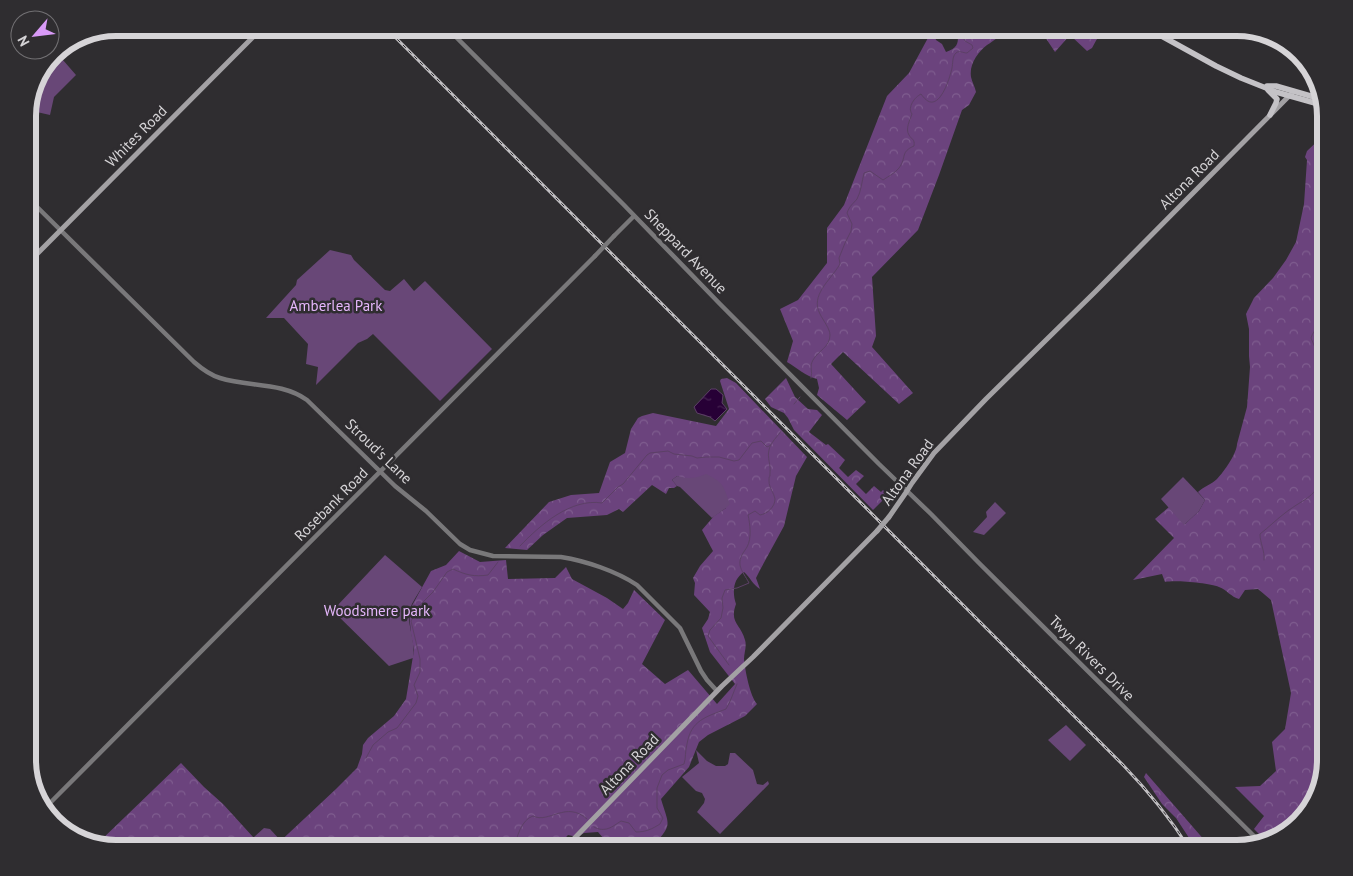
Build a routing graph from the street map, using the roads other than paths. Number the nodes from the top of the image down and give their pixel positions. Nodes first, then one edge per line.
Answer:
1 (254, 36) edge
2 (455, 36) edge
3 (1162, 36) edge
4 (1263, 86) junction
5 (1292, 94) junction
6 (1314, 98) edge
7 (1315, 102) edge
8 (1270, 115) junction
9 (36, 206) edge
10 (634, 216) junction
11 (60, 230) junction
12 (36, 254) edge
13 (380, 472) junction
14 (907, 491) junction
15 (717, 691) junction
16 (50, 803) edge
17 (1255, 837) edge
18 (573, 840) edge

1 - 11 main road, Whites Road
2 - 10 street, Sheppard Avenue
3 - 4 main road
4 - 5 main road
4 - 8 main road
5 - 6 main road
5 - 7 main road
5 - 8 main road, Altona Road
8 - 14 main road, Altona Road
9 - 11 street, Stroud's Lane
10 - 13 street, Rosebank Road, bridge
10 - 14 street, Sheppard Avenue
11 - 12 main road, Whites Road
11 - 13 street, Stroud's Lane
13 - 15 street, Stroud's Lane
13 - 16 street, Rosebank Road
14 - 15 main road, Altona Road, bridge
14 - 17 street, Twyn Rivers Drive
15 - 18 main road, Altona Road

